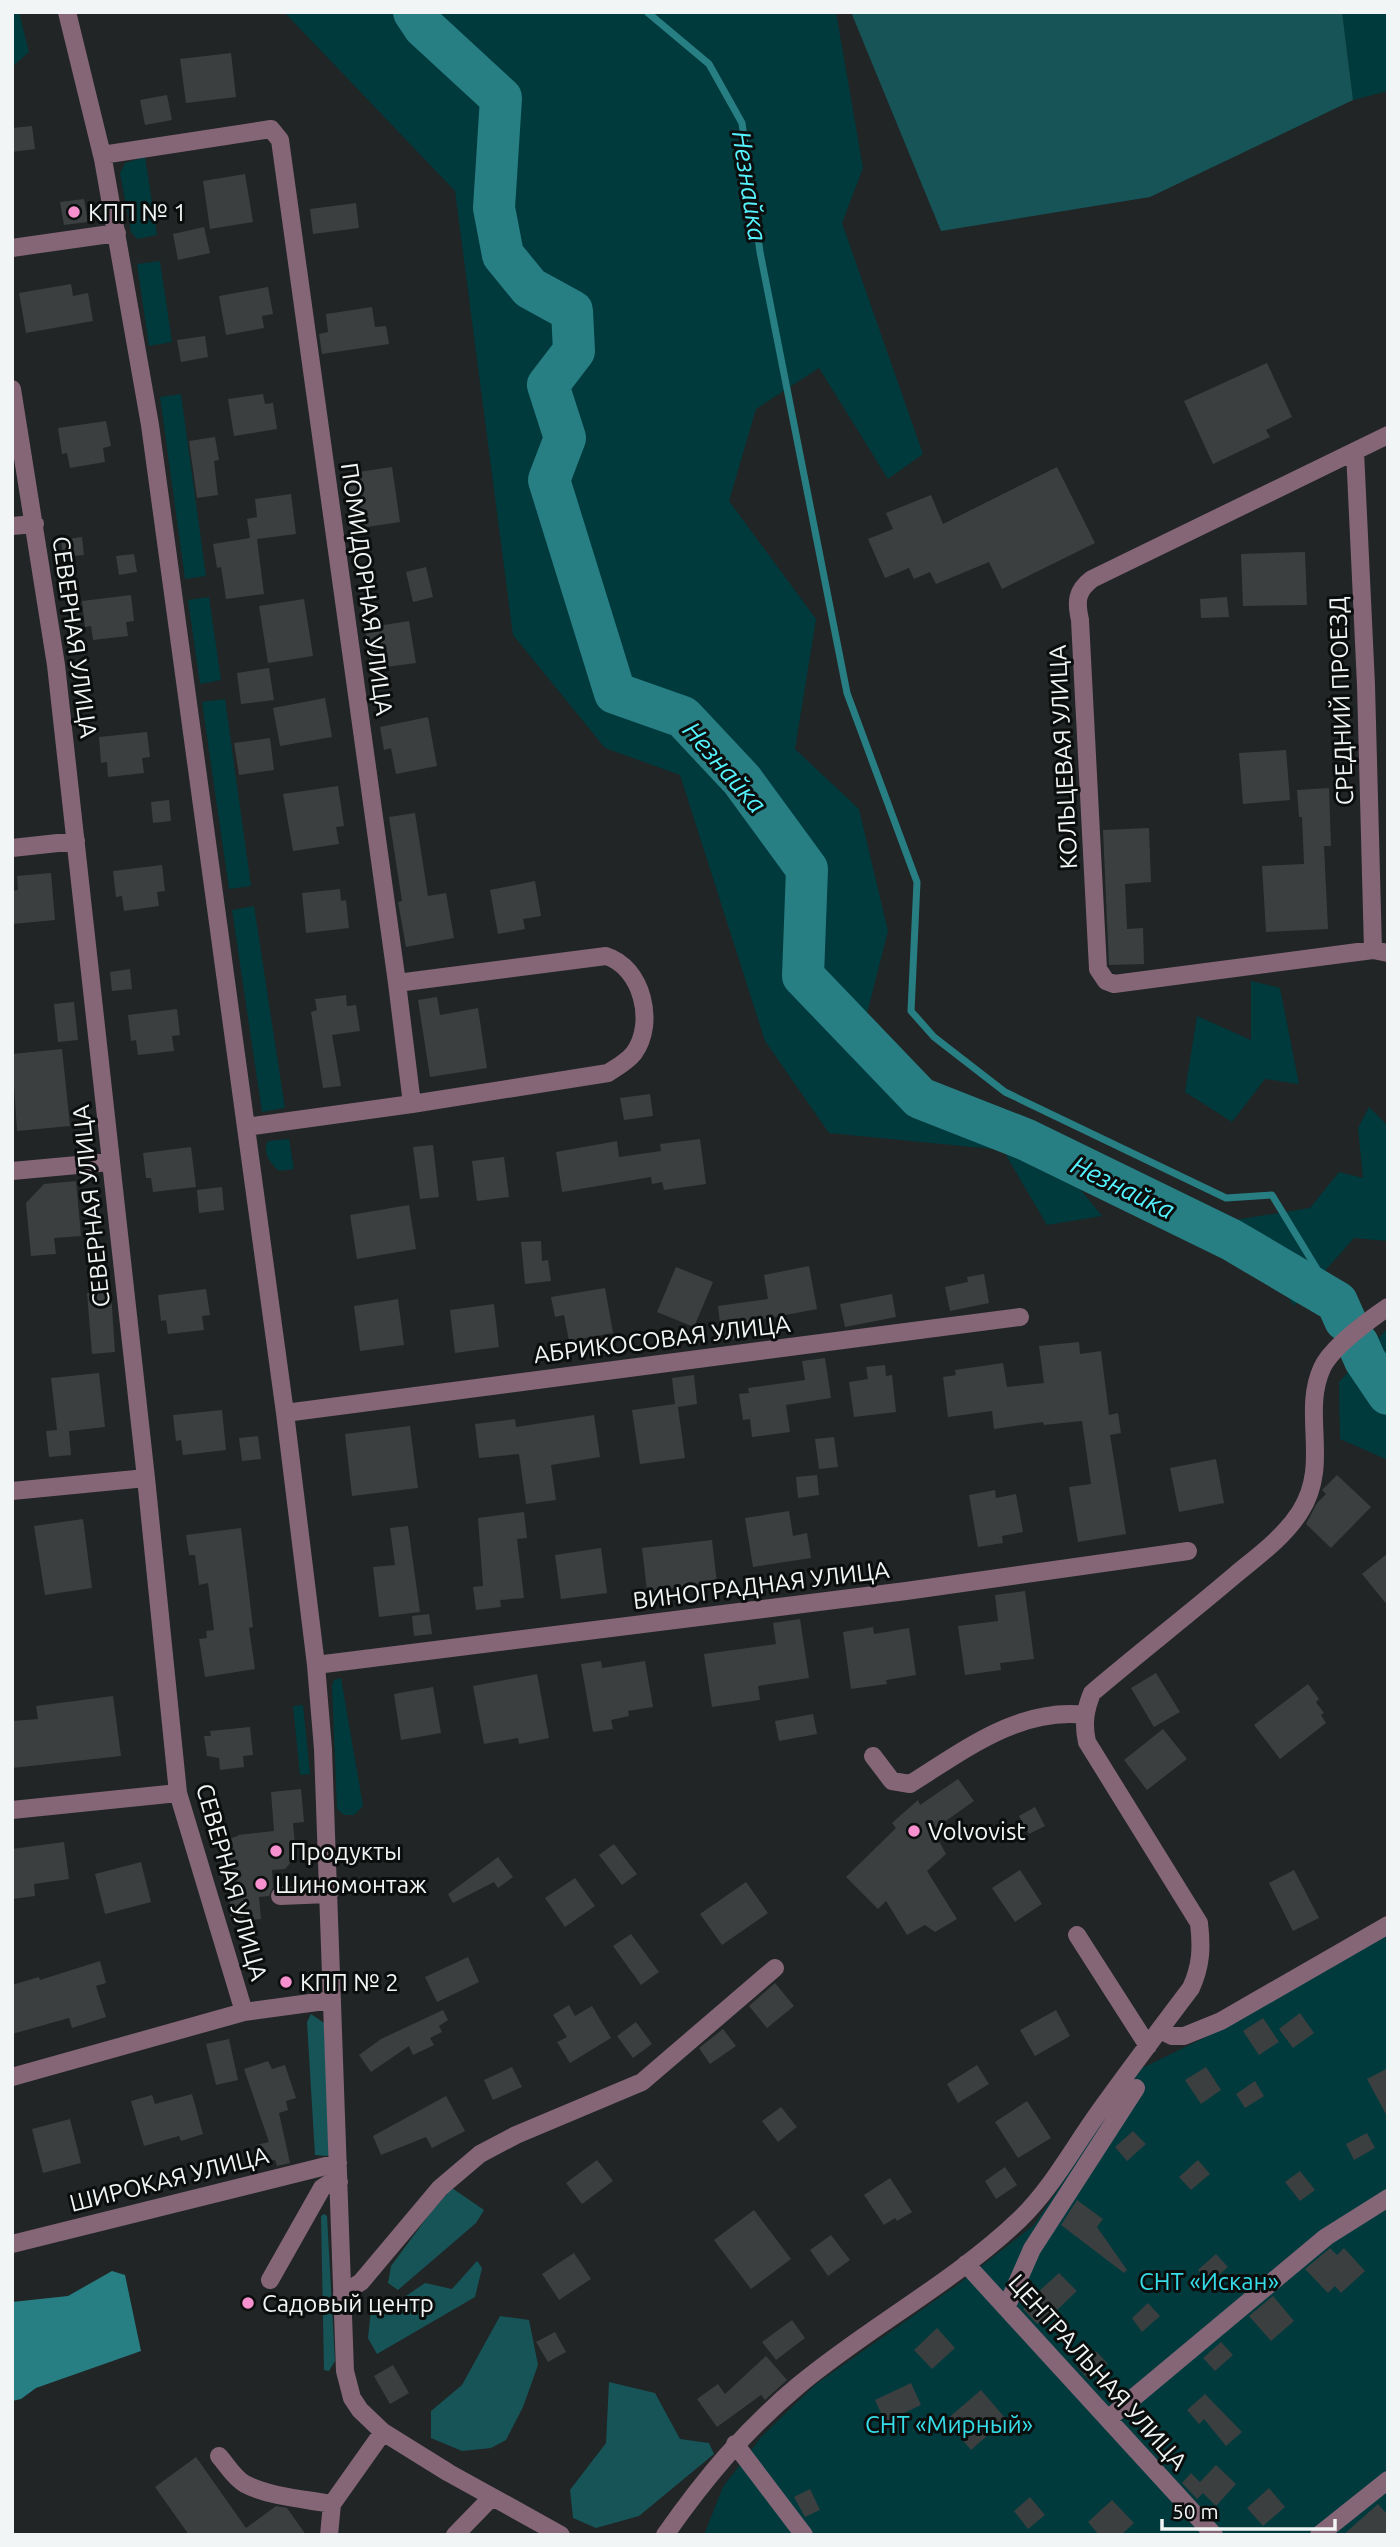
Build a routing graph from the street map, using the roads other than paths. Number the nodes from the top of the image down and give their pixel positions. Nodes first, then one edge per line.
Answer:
1 (67, 12) edge
2 (102, 155) junction
3 (117, 233) junction
4 (12, 248) edge
5 (12, 389) edge
6 (1388, 435) edge
7 (1355, 451) junction
8 (35, 524) junction
9 (12, 526) edge
10 (76, 841) junction
11 (12, 848) edge
12 (1381, 952) edge
13 (397, 984) junction
14 (412, 1104) junction
15 (246, 1127) junction
16 (110, 1162) junction
17 (12, 1171) edge
18 (1388, 1307) edge
19 (1020, 1317) dead end
20 (285, 1413) junction
21 (146, 1478) junction
22 (12, 1491) edge
23 (1188, 1551) dead end
24 (316, 1665) junction
25 (1086, 1715) junction
26 (873, 1756) dead end
27 (178, 1793) junction
28 (12, 1810) edge
29 (329, 1894) junction
30 (280, 1896) dead end
31 (1388, 1925) edge
32 (1077, 1935) dead end
33 (775, 1968) dead end
34 (332, 2000) junction
35 (244, 2012) junction
36 (1160, 2030) junction
37 (1148, 2046) junction
38 (12, 2077) edge
39 (1136, 2088) dead end
40 (338, 2163) junction
41 (339, 2182) junction
42 (1388, 2198) edge
43 (12, 2244) edge
44 (970, 2269) junction
45 (270, 2280) dead end
46 (342, 2294) junction
47 (1006, 2308) junction
48 (1108, 2419) junction
49 (383, 2432) junction
50 (735, 2444) junction
51 (219, 2456) dead end
52 (1388, 2480) edge
53 (492, 2497) junction
54 (332, 2504) junction
55 (329, 2535) edge
56 (455, 2535) edge
57 (561, 2535) edge
58 (665, 2535) edge
59 (804, 2535) edge
60 (1213, 2535) edge
61 (1319, 2535) edge

1 - 2 street
2 - 3 street
2 - 13 street, ПОМИДОРНАЯ УЛИЦА
3 - 4 street
3 - 15 street
5 - 8 street, СЕВЕРНАЯ УЛИЦА
6 - 7 street, КОЛЬЦЕВАЯ УЛИЦА
7 - 12 street, СРЕДНИЙ ПРОЕЗД
7 - 12 street, КОЛЬЦЕВАЯ УЛИЦА
8 - 9 street
8 - 10 street, СЕВЕРНАЯ УЛИЦА
10 - 11 street
10 - 16 street, СЕВЕРНАЯ УЛИЦА
13 - 14 street, ПОМИДОРНАЯ УЛИЦА
13 - 14 street
14 - 15 street
15 - 20 street
16 - 17 street
16 - 21 street, СЕВЕРНАЯ УЛИЦА
18 - 25 street
19 - 20 street, АБРИКОСОВАЯ УЛИЦА
20 - 24 street
21 - 22 street
21 - 27 street, СЕВЕРНАЯ УЛИЦА
23 - 24 street, ВИНОГРАДНАЯ УЛИЦА
24 - 29 street
25 - 26 street
25 - 36 street
27 - 28 street
27 - 35 street, СЕВЕРНАЯ УЛИЦА
29 - 30 street
29 - 34 street
31 - 36 street
32 - 37 street
33 - 46 street
34 - 35 street
34 - 40 street
35 - 38 street
36 - 37 street
37 - 44 street
39 - 47 street
40 - 41 street
40 - 43 street, ШИРОКАЯ УЛИЦА
41 - 45 street
41 - 46 street
42 - 48 street
44 - 47 street, ЦЕНТРАЛЬНАЯ УЛИЦА
44 - 50 street
46 - 49 street
47 - 48 street, ЦЕНТРАЛЬНАЯ УЛИЦА
48 - 60 street, ЦЕНТРАЛЬНАЯ УЛИЦА
49 - 53 street
49 - 54 street
50 - 58 street
50 - 59 street
51 - 54 street
52 - 61 street
53 - 56 street
53 - 57 street
54 - 55 street

